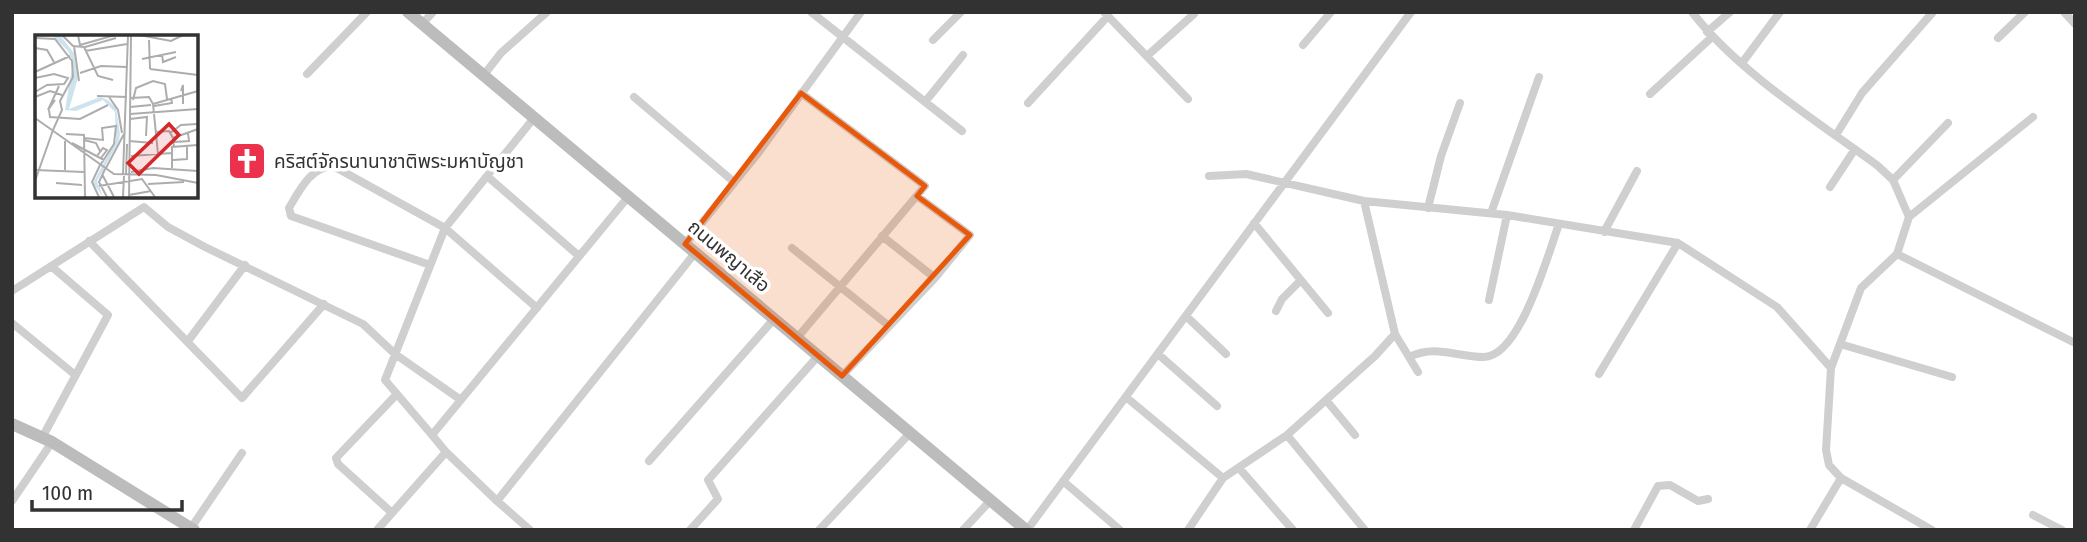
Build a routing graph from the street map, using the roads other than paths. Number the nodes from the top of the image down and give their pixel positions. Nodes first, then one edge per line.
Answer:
1 (367, 12) edge
2 (408, 12) edge
3 (433, 12) edge
4 (547, 12) edge
5 (811, 12) edge
6 (861, 12) edge
7 (961, 12) edge
8 (1331, 12) edge
9 (1411, 12) edge
10 (1692, 12) edge
11 (1730, 12) edge
12 (1780, 12) edge
13 (1933, 12) edge
14 (2025, 12) edge
15 (2064, 12) edge
16 (1110, 15) edge
17 (1194, 15) dead end
18 (422, 24) junction
19 (2075, 24) edge
20 (1710, 35) junction
21 (842, 37) junction
22 (1998, 38) dead end
23 (933, 40) dead end
24 (1303, 45) dead end
25 (963, 55) dead end
26 (1147, 56) junction
27 (1742, 63) junction
28 (307, 74) dead end
29 (483, 76) junction
30 (1539, 78) dead end
31 (800, 93) junction
32 (1650, 94) dead end
33 (634, 97) dead end
34 (1188, 99) dead end
35 (925, 102) junction
36 (1028, 103) dead end
37 (1460, 103) dead end
38 (2033, 117) dead end
39 (534, 118) junction
40 (1948, 123) dead end
41 (962, 131) dead end
42 (1836, 135) junction
43 (1855, 149) junction
44 (1637, 171) dead end
45 (487, 176) junction
46 (1209, 176) dead end
47 (1893, 180) junction
48 (734, 182) junction
49 (1283, 185) junction
50 (1830, 187) dead end
51 (917, 195) junction
52 (628, 197) junction
53 (1364, 201) junction
54 (1428, 208) junction
55 (1491, 213) junction
56 (1507, 215) junction
57 (1909, 217) junction
58 (1254, 223) junction
59 (1559, 224) junction
60 (445, 228) junction
61 (1604, 232) junction
62 (882, 236) junction
63 (89, 241) junction
64 (1678, 243) junction
65 (690, 248) junction
66 (792, 248) dead end
67 (1896, 254) junction
68 (579, 256) junction
69 (245, 265) junction
70 (430, 265) junction
71 (51, 266) junction
72 (935, 278) junction
73 (1300, 281) junction
74 (840, 287) junction
75 (12, 291) edge
76 (1489, 300) dead end
77 (324, 304) junction
78 (537, 308) junction
79 (1276, 310) dead end
80 (1328, 313) dead end
81 (1186, 316) junction
82 (774, 319) junction
83 (12, 323) edge
84 (889, 326) junction
85 (1395, 334) junction
86 (797, 338) junction
87 (188, 341) junction
88 (2075, 343) edge
89 (1840, 344) junction
90 (395, 354) junction
91 (1158, 354) junction
92 (1226, 354) dead end
93 (818, 356) junction
94 (1409, 357) junction
95 (1831, 368) junction
96 (1418, 372) dead end
97 (75, 374) junction
98 (1599, 374) dead end
99 (842, 376) junction
100 (1952, 377) dead end
101 (397, 394) junction
102 (1126, 397) junction
103 (461, 400) junction
104 (1326, 400) junction
105 (1217, 406) dead end
106 (12, 424) edge
107 (910, 433) junction
108 (432, 435) junction
109 (1287, 435) junction
110 (1355, 435) dead end
111 (47, 440) junction
112 (446, 452) junction
113 (243, 453) dead end
114 (649, 461) dead end
115 (1239, 468) junction
116 (1223, 478) junction
117 (1840, 478) junction
118 (1063, 481) junction
119 (1708, 499) dead end
120 (991, 500) junction
121 (12, 501) edge
122 (497, 502) junction
123 (391, 512) junction
124 (2034, 515) dead end
125 (193, 529) edge
126 (1364, 529) edge
127 (377, 530) edge
128 (530, 530) edge
129 (690, 530) edge
130 (819, 530) edge
131 (963, 530) edge
132 (1026, 530) edge
133 (1120, 530) edge
134 (1188, 530) edge
135 (1293, 530) edge
136 (1634, 530) edge
137 (1810, 530) edge
138 (1932, 530) edge
139 (2062, 530) edge

1 - 28 street
2 - 18 street, ถนนพญาเสือ
3 - 18 street
4 - 29 street
5 - 21 street
6 - 21 street
7 - 23 street
8 - 24 street
9 - 49 street
10 - 20 street
11 - 20 street
12 - 27 street
13 - 42 street
14 - 22 street
15 - 19 street
16 - 26 street
16 - 36 street
17 - 26 street
18 - 29 street, ถนนพญาเสือ
20 - 27 street
20 - 32 street
21 - 31 street
21 - 35 street
25 - 35 street
26 - 34 street
27 - 42 street
29 - 39 street, ถนนพญาเสือ
30 - 55 street
31 - 48 street
31 - 51 street
33 - 48 street
35 - 41 street
37 - 54 street
38 - 57 street
39 - 45 street
39 - 52 street, ถนนพญาเสือ
40 - 47 street
42 - 43 street
43 - 47 street
43 - 50 street
44 - 61 street
45 - 60 street
45 - 68 street
46 - 49 street
47 - 57 street
48 - 65 street
49 - 53 street
49 - 58 street
51 - 62 street
51 - 72 street
52 - 65 street, ถนนพญาเสือ
52 - 68 street
53 - 54 street
53 - 85 street
54 - 55 street
55 - 56 street
56 - 59 street
56 - 76 street
57 - 67 street
58 - 73 street
58 - 81 street
59 - 61 street
59 - 94 street
60 - 70 street
60 - 70 street
60 - 78 street
61 - 64 street
62 - 72 street
62 - 74 street
63 - 69 street
63 - 71 street
63 - 87 street
64 - 95 street
64 - 98 street
65 - 82 street, ถนนพญาเสือ
65 - 122 street
66 - 74 street
67 - 88 street
67 - 89 street
68 - 78 street
69 - 77 street
69 - 87 street
70 - 90 street
71 - 75 street
71 - 97 street
72 - 84 street
73 - 79 street
73 - 80 street
74 - 84 street
74 - 86 street
77 - 87 street
77 - 90 street
78 - 103 street
81 - 91 street
81 - 92 street
82 - 86 street, ถนนพญาเสือ
82 - 114 street
83 - 97 street
84 - 99 street
85 - 94 street
85 - 104 street
86 - 93 street, ถนนพญาเสือ
89 - 95 street
89 - 100 street
90 - 101 street
90 - 103 street
91 - 102 street
91 - 105 street
93 - 99 street, ถนนพญาเสือ
93 - 129 street
94 - 96 street
95 - 117 street
97 - 111 street
99 - 107 street, ถนนพญาเสือ
101 - 108 street
101 - 123 street
102 - 116 street
102 - 118 street
103 - 108 street
104 - 109 street
104 - 110 street
106 - 111 street
107 - 120 street, ถนนพญาเสือ
107 - 130 street
108 - 112 street
109 - 115 street
109 - 126 street
111 - 121 street
111 - 125 street
112 - 122 street
112 - 123 street
113 - 125 street
115 - 116 street
115 - 135 street
116 - 134 street
117 - 137 street
117 - 138 street
118 - 132 street
118 - 133 street
119 - 136 street
120 - 131 street
120 - 132 street, ถนนพญาเสือ
122 - 128 street
123 - 127 street
124 - 139 street

